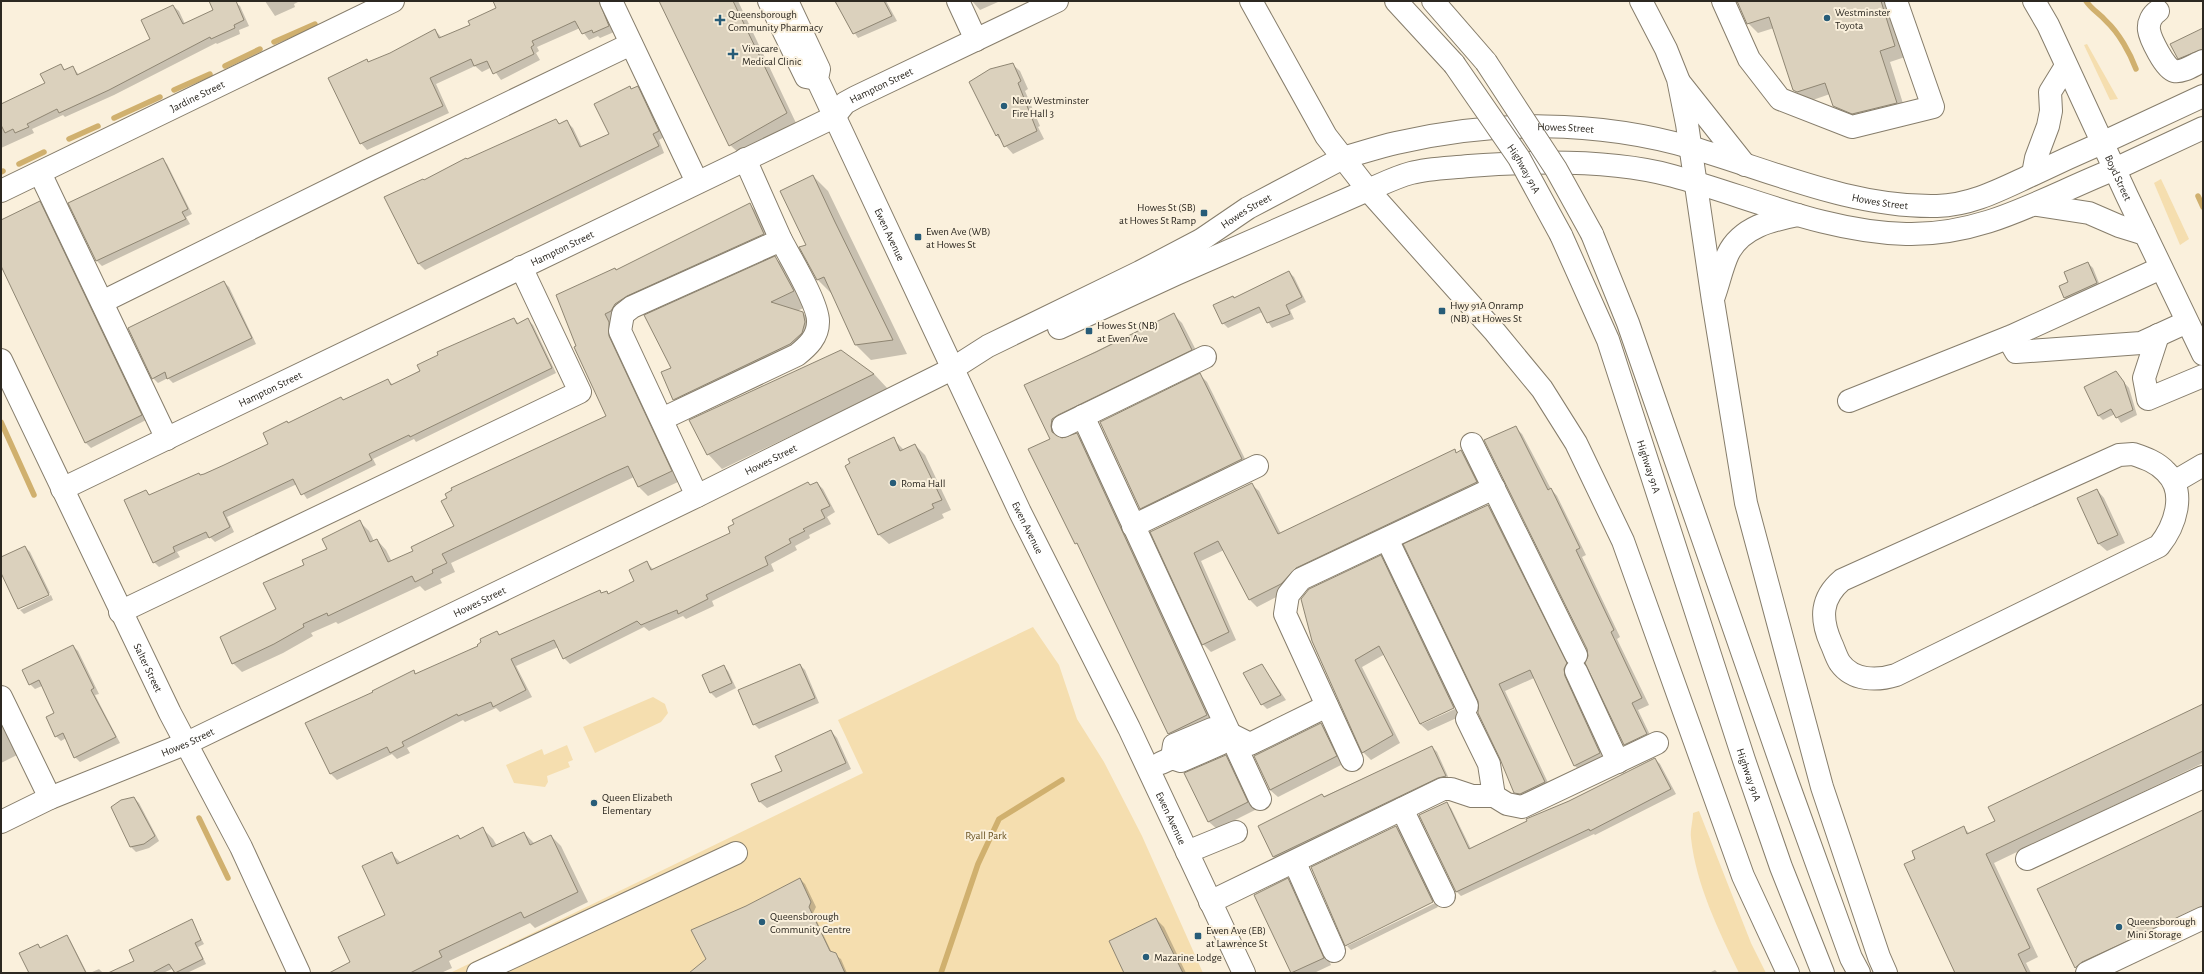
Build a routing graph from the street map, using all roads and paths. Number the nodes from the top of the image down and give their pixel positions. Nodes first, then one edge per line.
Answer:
1 (393, 1) edge
2 (611, 1) edge
3 (769, 1) edge
4 (786, 1) edge
5 (958, 1) edge
6 (1057, 1) edge
7 (1251, 1) edge
8 (1396, 1) edge
9 (1433, 1) edge
10 (1641, 1) edge
11 (1723, 1) edge
12 (1896, 1) edge
13 (2034, 1) edge
14 (2158, 11) dead end
15 (976, 40) junction
16 (631, 44) junction
17 (2203, 61) edge
18 (2066, 66) junction
19 (816, 79) junction
20 (1678, 79) junction
21 (2203, 96) edge
22 (834, 117) junction
23 (2203, 128) edge
24 (2102, 143) junction
25 (1691, 148) junction
26 (1343, 158) junction
27 (745, 159) junction
28 (1745, 165) junction
29 (2114, 169) junction
30 (40, 173) junction
31 (2033, 174) junction
32 (697, 182) junction
33 (1697, 183) junction
34 (1368, 190) junction
35 (1, 191) edge
36 (2037, 205) junction
37 (1798, 216) junction
38 (2145, 234) junction
39 (781, 240) junction
40 (521, 268) junction
41 (2161, 268) junction
42 (1713, 301) junction
43 (102, 302) junction
44 (2187, 322) junction
45 (2158, 335) junction
46 (2008, 338) junction
47 (2203, 354) edge
48 (1205, 357) dead end
49 (1, 360) edge
50 (952, 370) junction
51 (2203, 376) edge
52 (1849, 401) dead end
53 (1083, 416) junction
54 (662, 419) junction
55 (1063, 426) dead end
56 (167, 439) junction
57 (1472, 444) dead end
58 (2203, 465) edge
59 (1257, 466) dead end
60 (2174, 482) junction
61 (1494, 488) junction
62 (62, 489) junction
63 (697, 496) junction
64 (1134, 526) junction
65 (1387, 539) junction
66 (120, 612) junction
67 (1, 697) edge
68 (1327, 706) junction
69 (1226, 732) junction
70 (187, 743) junction
71 (1657, 743) dead end
72 (1352, 760) dead end
73 (1618, 762) junction
74 (1147, 768) junction
75 (2203, 777) edge
76 (1494, 796) junction
77 (50, 798) junction
78 (1260, 799) dead end
79 (1402, 808) junction
80 (1, 822) edge
81 (1236, 832) dead end
82 (1187, 852) junction
83 (736, 853) dead end
84 (2027, 859) dead end
85 (1295, 862) junction
86 (1444, 896) dead end
87 (1210, 902) junction
88 (2203, 918) edge
89 (1334, 951) dead end
90 (299, 973) edge
91 (478, 973) edge
92 (1244, 973) edge
93 (1788, 973) edge
94 (1823, 973) edge
95 (1859, 973) edge
96 (1886, 973) edge
97 (2087, 973) edge

1 - 30 main road, Jardine Street
2 - 16 main road
3 - 19 main road, Ewen Avenue
4 - 19 main road, Ewen Avenue
5 - 15 main road
6 - 15 main road, Hampton Street
7 - 26 main road
8 - 94 main road, Highway 91A, bridge
9 - 95 main road, bridge
10 - 20 main road
11 - 12 main road
13 - 18 main road, Boyd Street
14 - 17 main road
15 - 22 main road, Hampton Street
16 - 32 main road
16 - 43 main road
18 - 24 main road, Boyd Street
18 - 31 main road
19 - 22 main road, Ewen Avenue
20 - 25 main road
20 - 28 main road
21 - 24 main road, Howes Street
22 - 27 main road, Hampton Street
22 - 50 main road, Ewen Avenue
23 - 29 main road, Howes Street
24 - 29 main road, Boyd Street
24 - 31 main road, Howes Street
25 - 26 main road, Howes Street
25 - 28 main road, Howes Street
25 - 33 main road
26 - 34 main road
26 - 50 main road, Howes Street
27 - 32 main road, Hampton Street
27 - 39 main road
28 - 31 main road, Howes Street
29 - 36 main road, Howes Street
29 - 38 main road, Boyd Street
30 - 35 main road, Jardine Street
30 - 43 main road
32 - 40 main road, Hampton Street
33 - 34 main road, Howes Street
33 - 37 main road, Howes Street
33 - 42 main road
34 - 50 main road, Howes Street
34 - 93 main road
36 - 37 main road, Howes Street
36 - 38 main road
37 - 42 main road
38 - 41 main road, Boyd Street
39 - 54 main road
39 - 54 main road
40 - 56 main road, Hampton Street
40 - 66 main road
41 - 44 main road, Boyd Street
41 - 46 main road
42 - 96 main road
43 - 56 main road
44 - 45 main road
44 - 47 main road, Boyd Street
45 - 46 main road
45 - 51 main road
46 - 52 main road
48 - 53 main road
49 - 62 main road, Salter Street
50 - 63 main road, Howes Street
50 - 74 main road, Ewen Avenue
53 - 55 main road
53 - 64 main road
54 - 63 main road
56 - 62 main road, Hampton Street
57 - 61 main road
58 - 60 main road
59 - 64 main road
60 - 60 main road
61 - 65 main road
61 - 73 main road
62 - 66 main road, Salter Street
63 - 70 main road, Howes Street
64 - 69 main road
65 - 68 main road
65 - 76 main road
66 - 70 main road, Salter Street
67 - 77 main road
68 - 69 main road
68 - 72 main road
69 - 74 main road
69 - 78 main road
70 - 77 main road, Howes Street
70 - 90 main road, Salter Street
71 - 73 main road
73 - 76 main road
74 - 82 main road, Ewen Avenue
75 - 84 main road
76 - 79 main road
77 - 80 main road, Howes Street
79 - 85 main road
79 - 86 main road
81 - 82 main road
82 - 87 main road, Ewen Avenue
83 - 91 main road
85 - 87 main road
85 - 89 main road
87 - 92 main road, Ewen Avenue
88 - 97 main road

